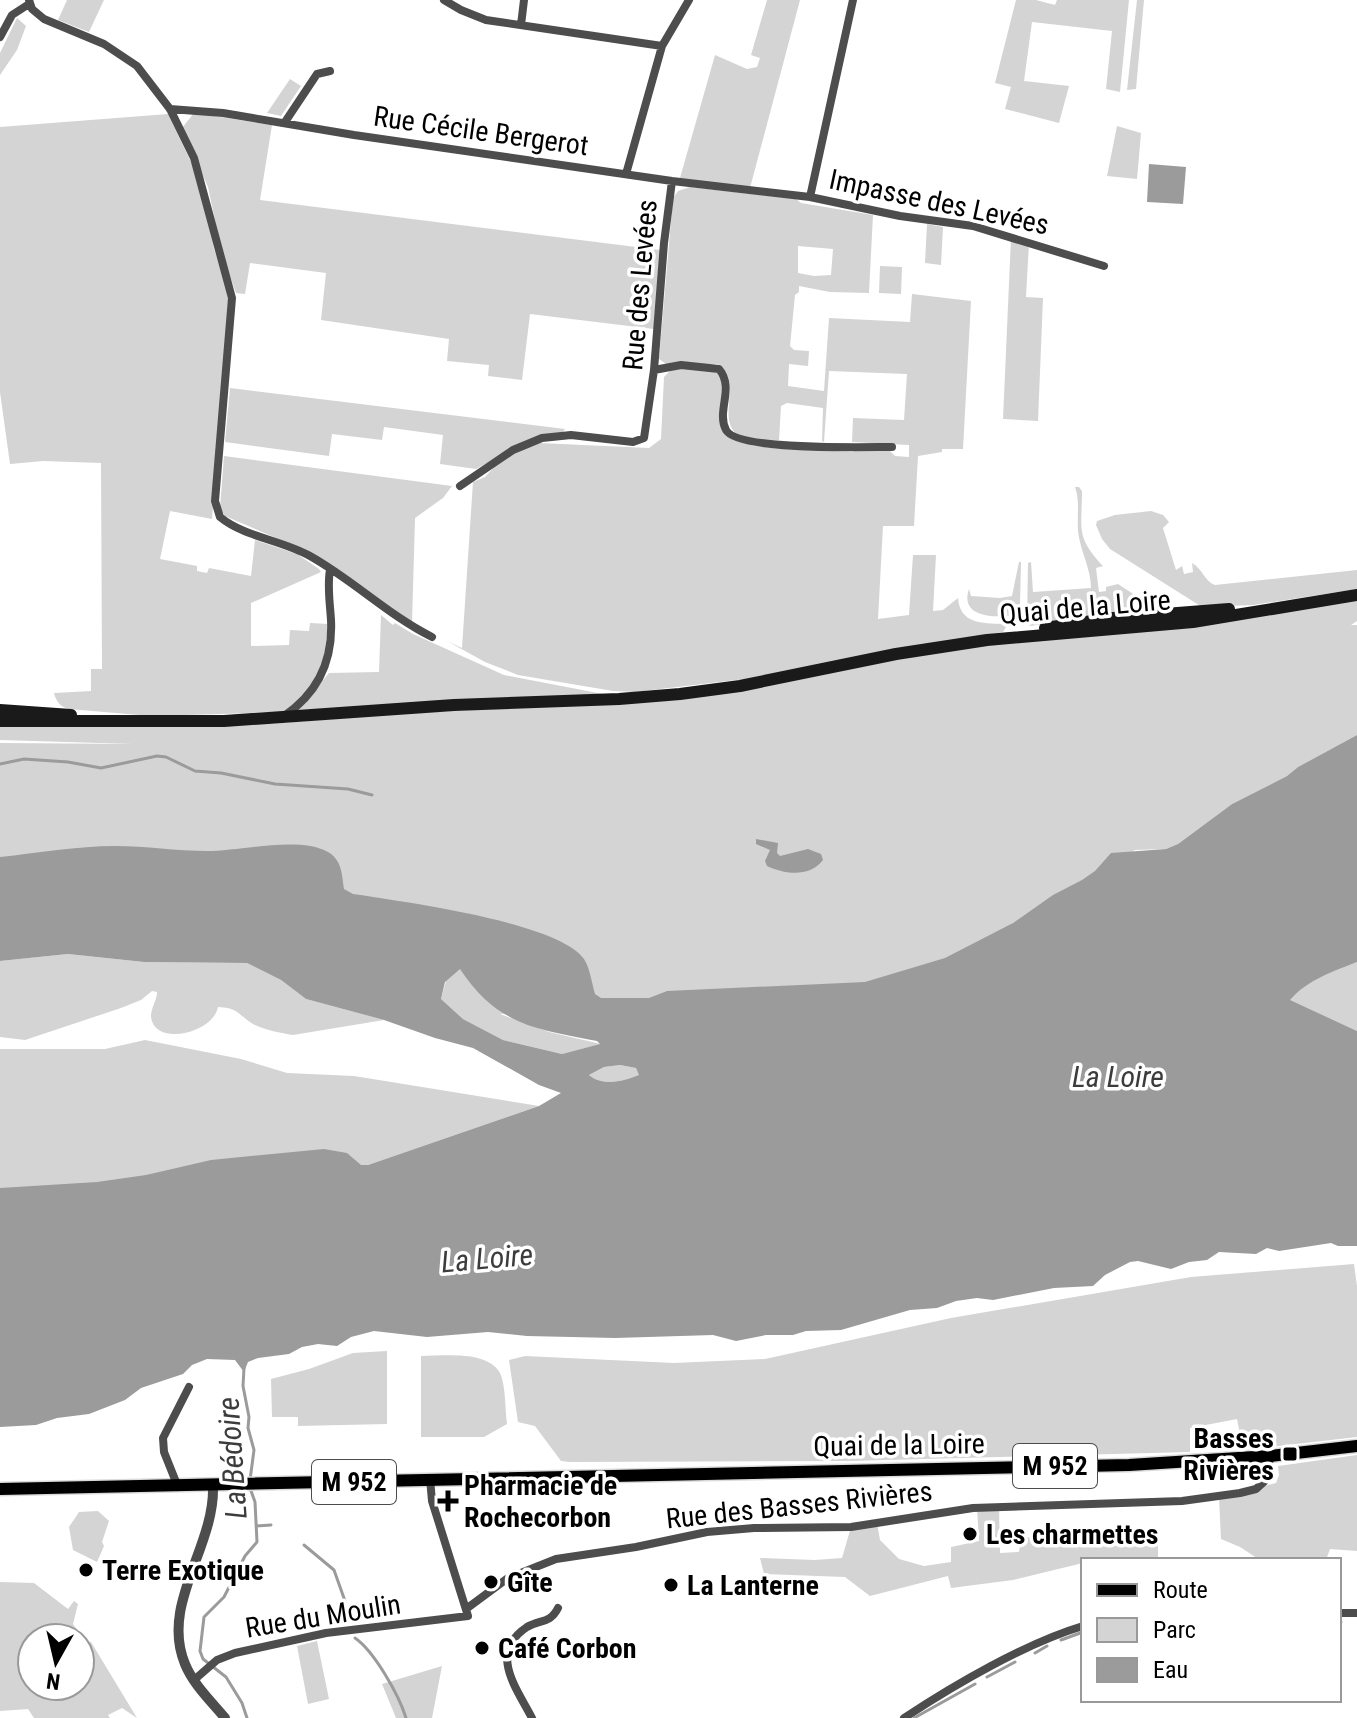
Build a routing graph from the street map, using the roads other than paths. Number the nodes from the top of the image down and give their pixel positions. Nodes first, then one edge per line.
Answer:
1 (444, 0) edge
2 (524, 0) edge
3 (689, 0) edge
4 (853, 0) edge
5 (29, 2) edge
6 (521, 25) junction
7 (0, 37) edge
8 (662, 46) junction
9 (330, 71) dead end
10 (170, 109) junction
11 (285, 122) junction
12 (626, 174) junction
13 (672, 181) junction
14 (810, 197) junction
15 (1104, 266) dead end
16 (654, 370) junction
17 (892, 447) dead end
18 (460, 486) dead end
19 (330, 570) junction
20 (1357, 595) edge
21 (432, 637) dead end
22 (0, 710) edge
23 (282, 718) junction
24 (126, 720) junction
25 (0, 721) edge
26 (189, 1387) dead end
27 (1357, 1446) edge
28 (1270, 1456) junction
29 (436, 1478) junction
30 (213, 1486) junction
31 (178, 1487) junction
32 (0, 1489) edge
33 (558, 1608) dead end
34 (467, 1612) junction
35 (1081, 1627) edge
36 (194, 1680) junction
37 (225, 1718) edge
38 (532, 1718) edge
39 (904, 1718) edge

1 - 6 street
2 - 6 street
3 - 8 street
4 - 14 street
5 - 7 street
5 - 10 street
6 - 8 street
8 - 12 street
9 - 11 street
10 - 11 street, Rue Cécile Bergerot
10 - 19 street
11 - 12 street, Rue Cécile Bergerot
12 - 13 street, Rue Cécile Bergerot
13 - 14 street, Rue des Levées
13 - 16 street, Rue des Levées
14 - 15 street, Impasse des Levées
16 - 17 street
16 - 18 street, Rue des Levées
19 - 21 street
19 - 23 street
20 - 23 main road, Quai de la Loire
22 - 24 main road
23 - 24 main road, Quai de la Loire
24 - 25 main road
26 - 31 street
27 - 28 main road, Quai de la Loire / M 952
28 - 29 main road, Quai de la Loire / M 952
28 - 34 street, Rue des Basses Rivières
29 - 30 main road, M 952
29 - 34 street
30 - 31 main road, M 952
30 - 36 street
31 - 32 main road, M 952
33 - 38 street
34 - 36 street, Rue du Moulin
35 - 39 street
36 - 37 street

